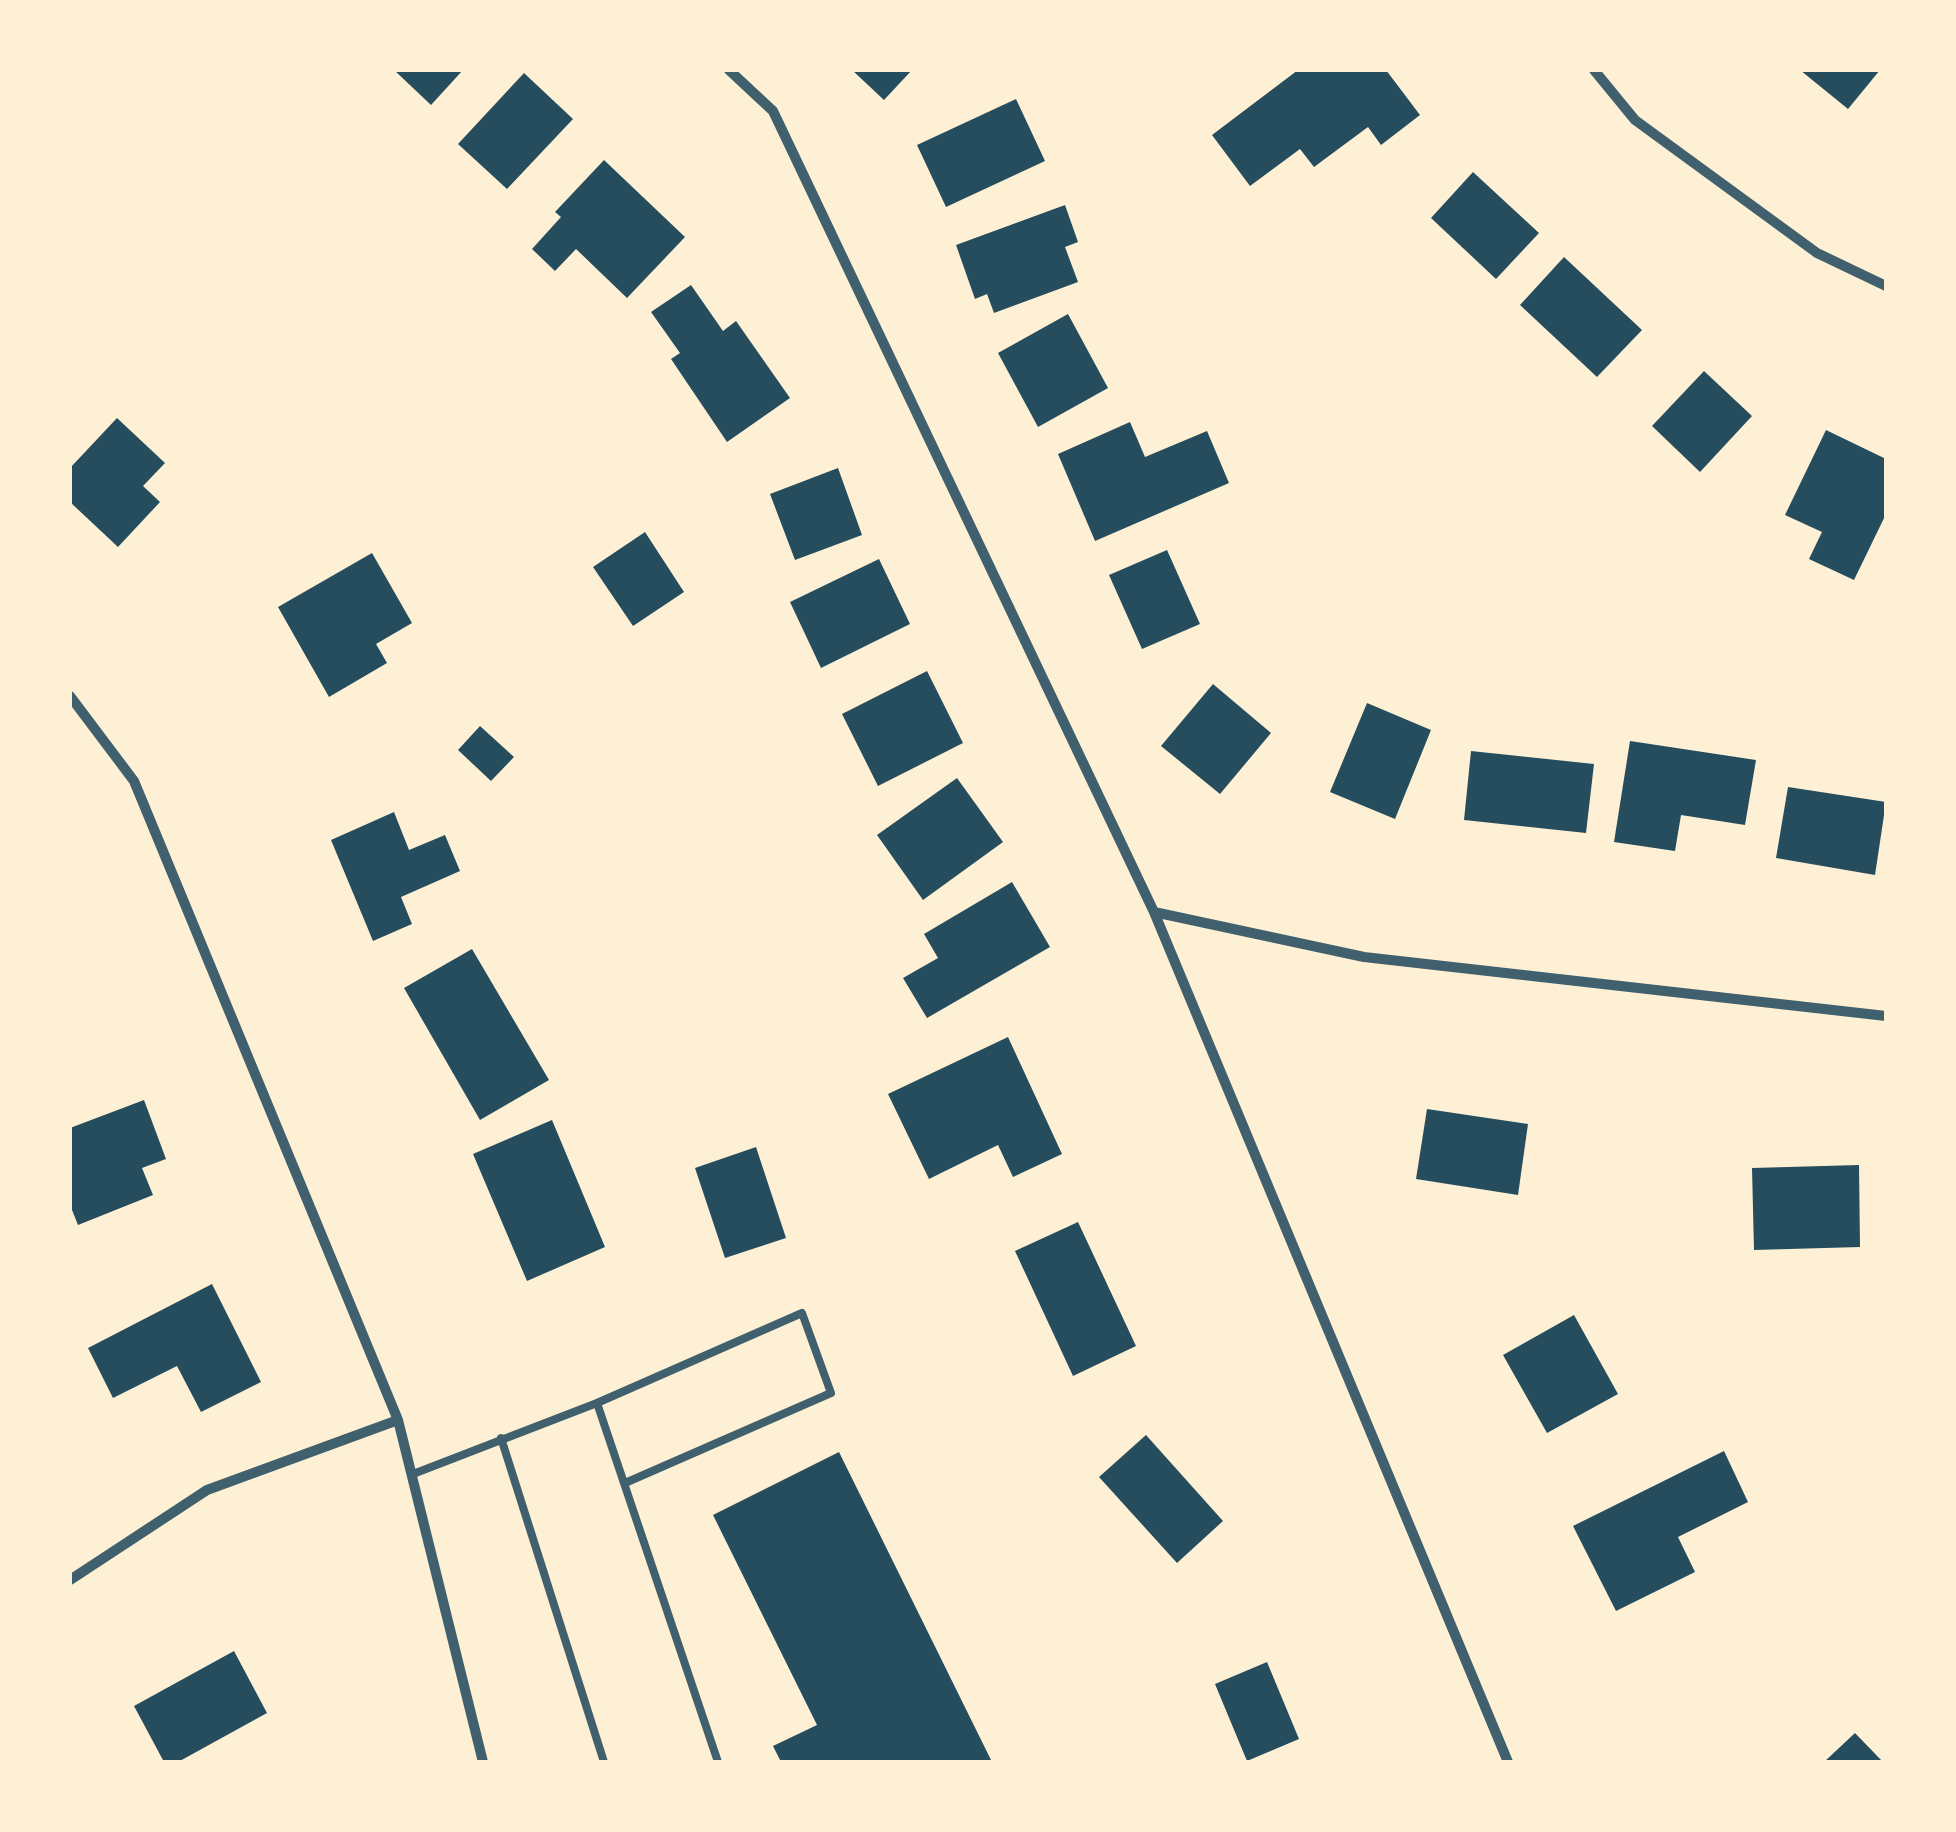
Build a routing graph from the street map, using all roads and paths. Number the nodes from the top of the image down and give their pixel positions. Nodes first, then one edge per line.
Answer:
1 (729, 70) edge
2 (1594, 70) edge
3 (1886, 286) edge
4 (70, 696) edge
5 (1154, 912) junction
6 (1886, 1016) edge
7 (597, 1403) junction
8 (398, 1420) junction
9 (500, 1438) junction
10 (413, 1474) junction
11 (625, 1483) junction
12 (70, 1580) edge
13 (484, 1762) edge
14 (604, 1762) edge
15 (718, 1762) edge
16 (1508, 1762) edge

1 - 5 street
2 - 3 street
4 - 8 street
5 - 6 street
5 - 16 street
7 - 9 lane
7 - 11 lane
7 - 11 lane
8 - 10 street
8 - 12 street
9 - 10 lane
9 - 14 lane
10 - 13 street
11 - 15 lane

